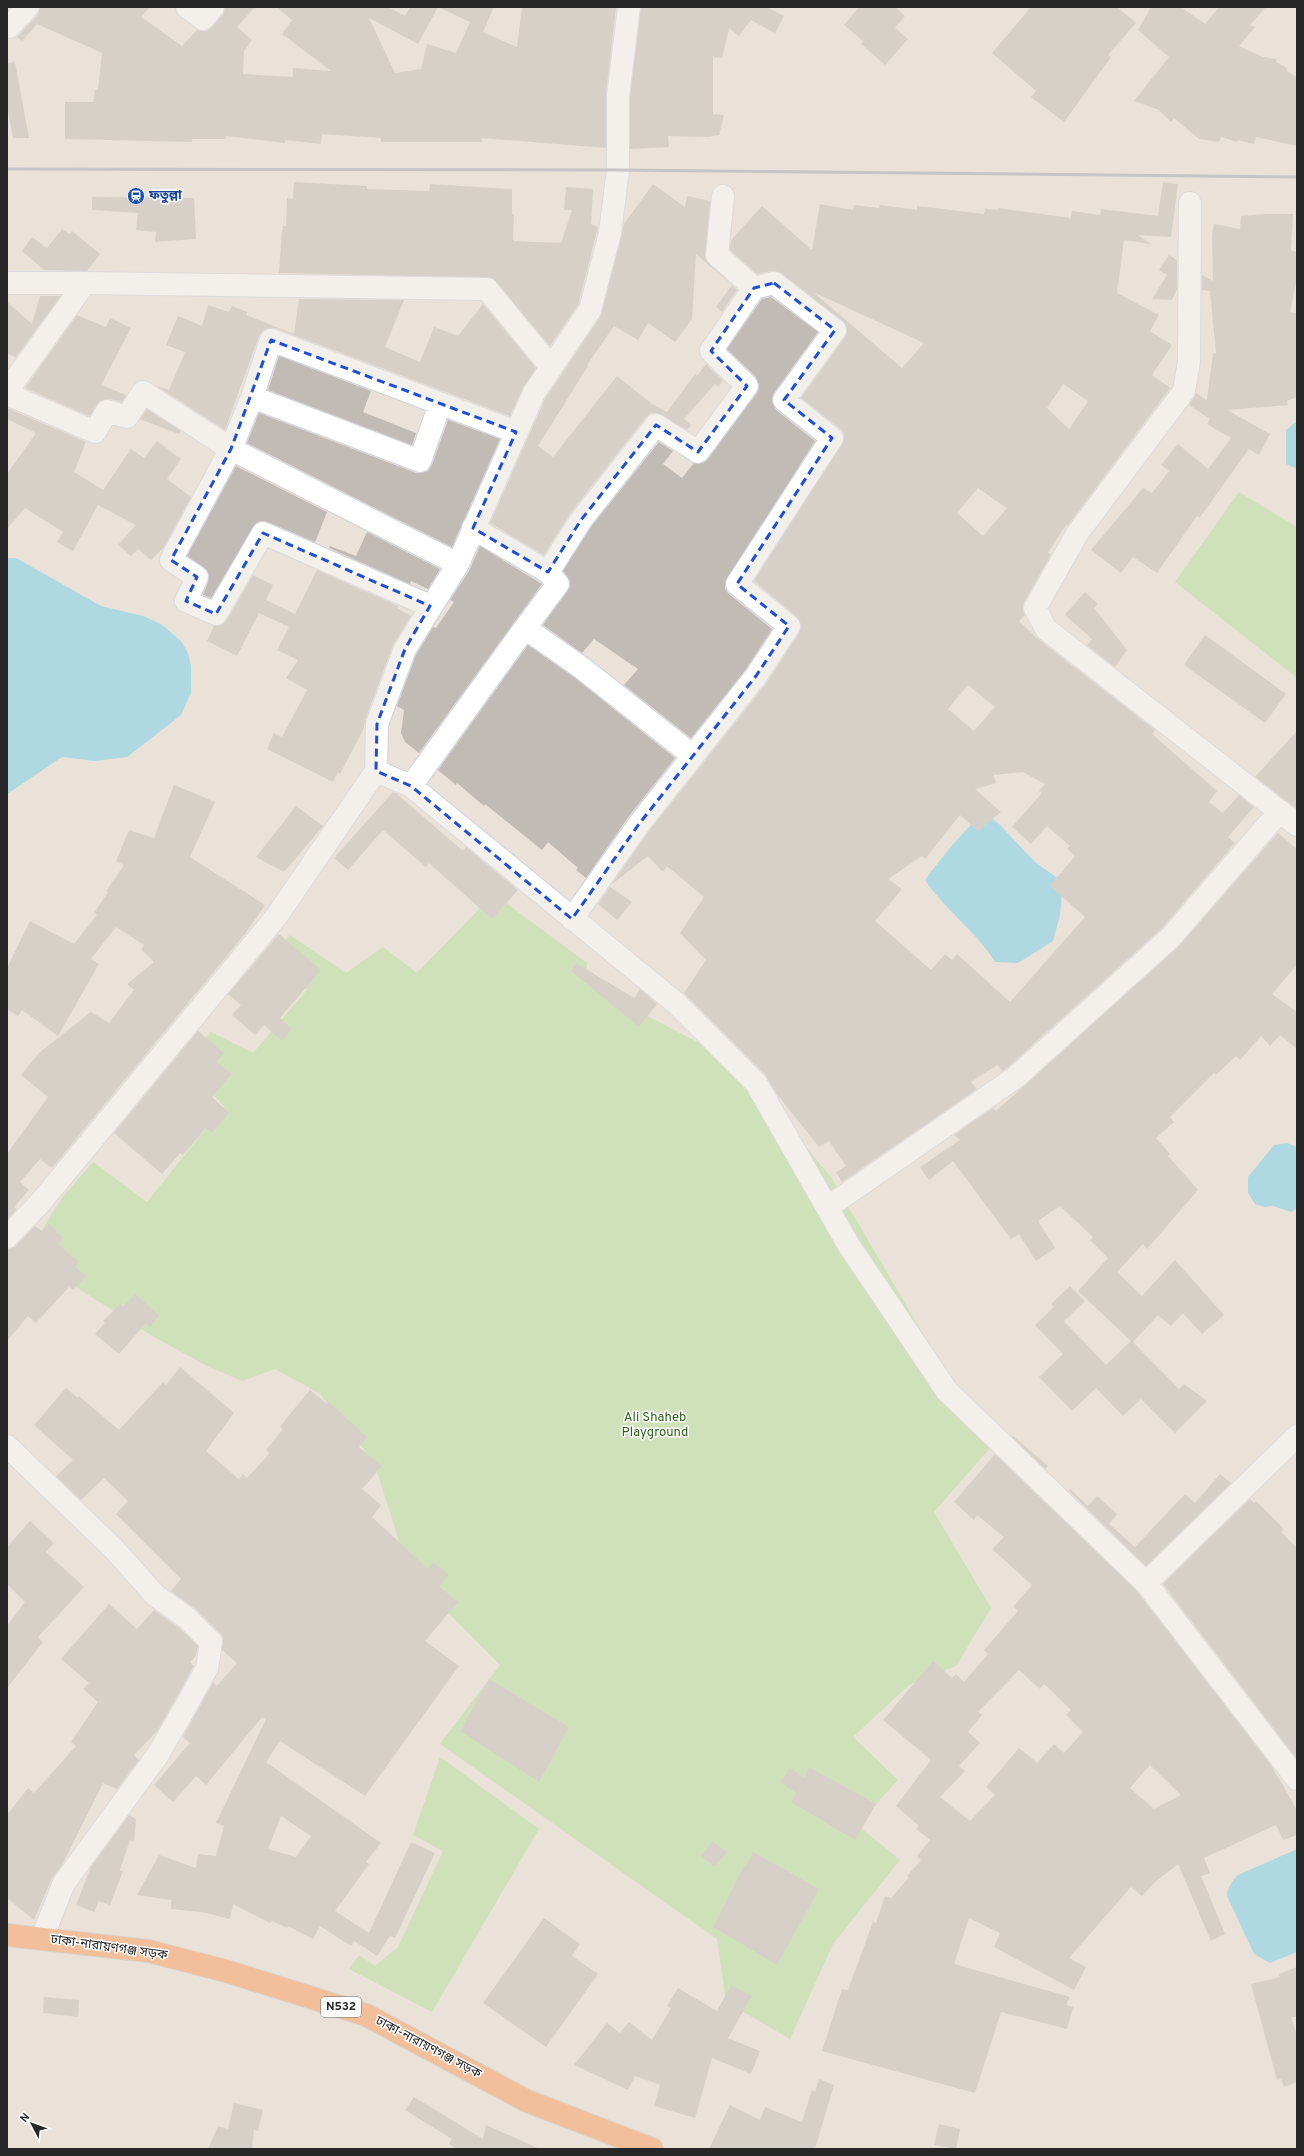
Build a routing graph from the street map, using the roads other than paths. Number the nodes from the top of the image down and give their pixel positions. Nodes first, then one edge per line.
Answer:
1 (28, 7) edge
2 (187, 7) edge
3 (213, 7) edge
4 (629, 7) edge
5 (7, 25) edge
6 (723, 196) dead end
7 (1190, 203) dead end
8 (85, 283) junction
9 (7, 284) edge
10 (754, 288) junction
11 (551, 367) junction
12 (7, 392) edge
13 (252, 397) junction
14 (440, 404) junction
15 (516, 432) junction
16 (231, 449) junction
17 (473, 528) junction
18 (458, 564) junction
19 (548, 572) junction
20 (430, 606) junction
21 (525, 628) junction
22 (692, 755) junction
23 (376, 771) junction
24 (411, 786) junction
25 (1280, 811) junction
26 (1297, 825) edge
27 (572, 919) junction
28 (828, 1207) junction
29 (7, 1237) edge
30 (1297, 1436) edge
31 (7, 1446) edge
32 (1146, 1583) junction
33 (1297, 1779) edge
34 (7, 1935) edge
35 (42, 1938) junction
36 (652, 2149) edge

1 - 5 street
2 - 3 street
4 - 11 street
6 - 10 street
7 - 25 street
8 - 9 street
8 - 11 street
8 - 12 street
10 - 19 street
10 - 22 street
11 - 15 street
12 - 16 street
13 - 14 street
13 - 14 street
13 - 16 street
14 - 15 street
15 - 17 street
16 - 18 street
16 - 20 street
17 - 18 street
17 - 19 street
18 - 20 street
19 - 21 street
20 - 23 street
21 - 22 street
21 - 24 street
22 - 27 street
23 - 24 street
23 - 29 street
24 - 27 street
25 - 26 street
25 - 28 street
27 - 28 street
28 - 32 street
30 - 32 street
31 - 35 street
32 - 33 street
34 - 35 highway, ঢাকা-নারায়ণগঞ্জ সড়ক / N532
35 - 36 highway, ঢাকা-নারায়ণগঞ্জ সড়ক / N532

